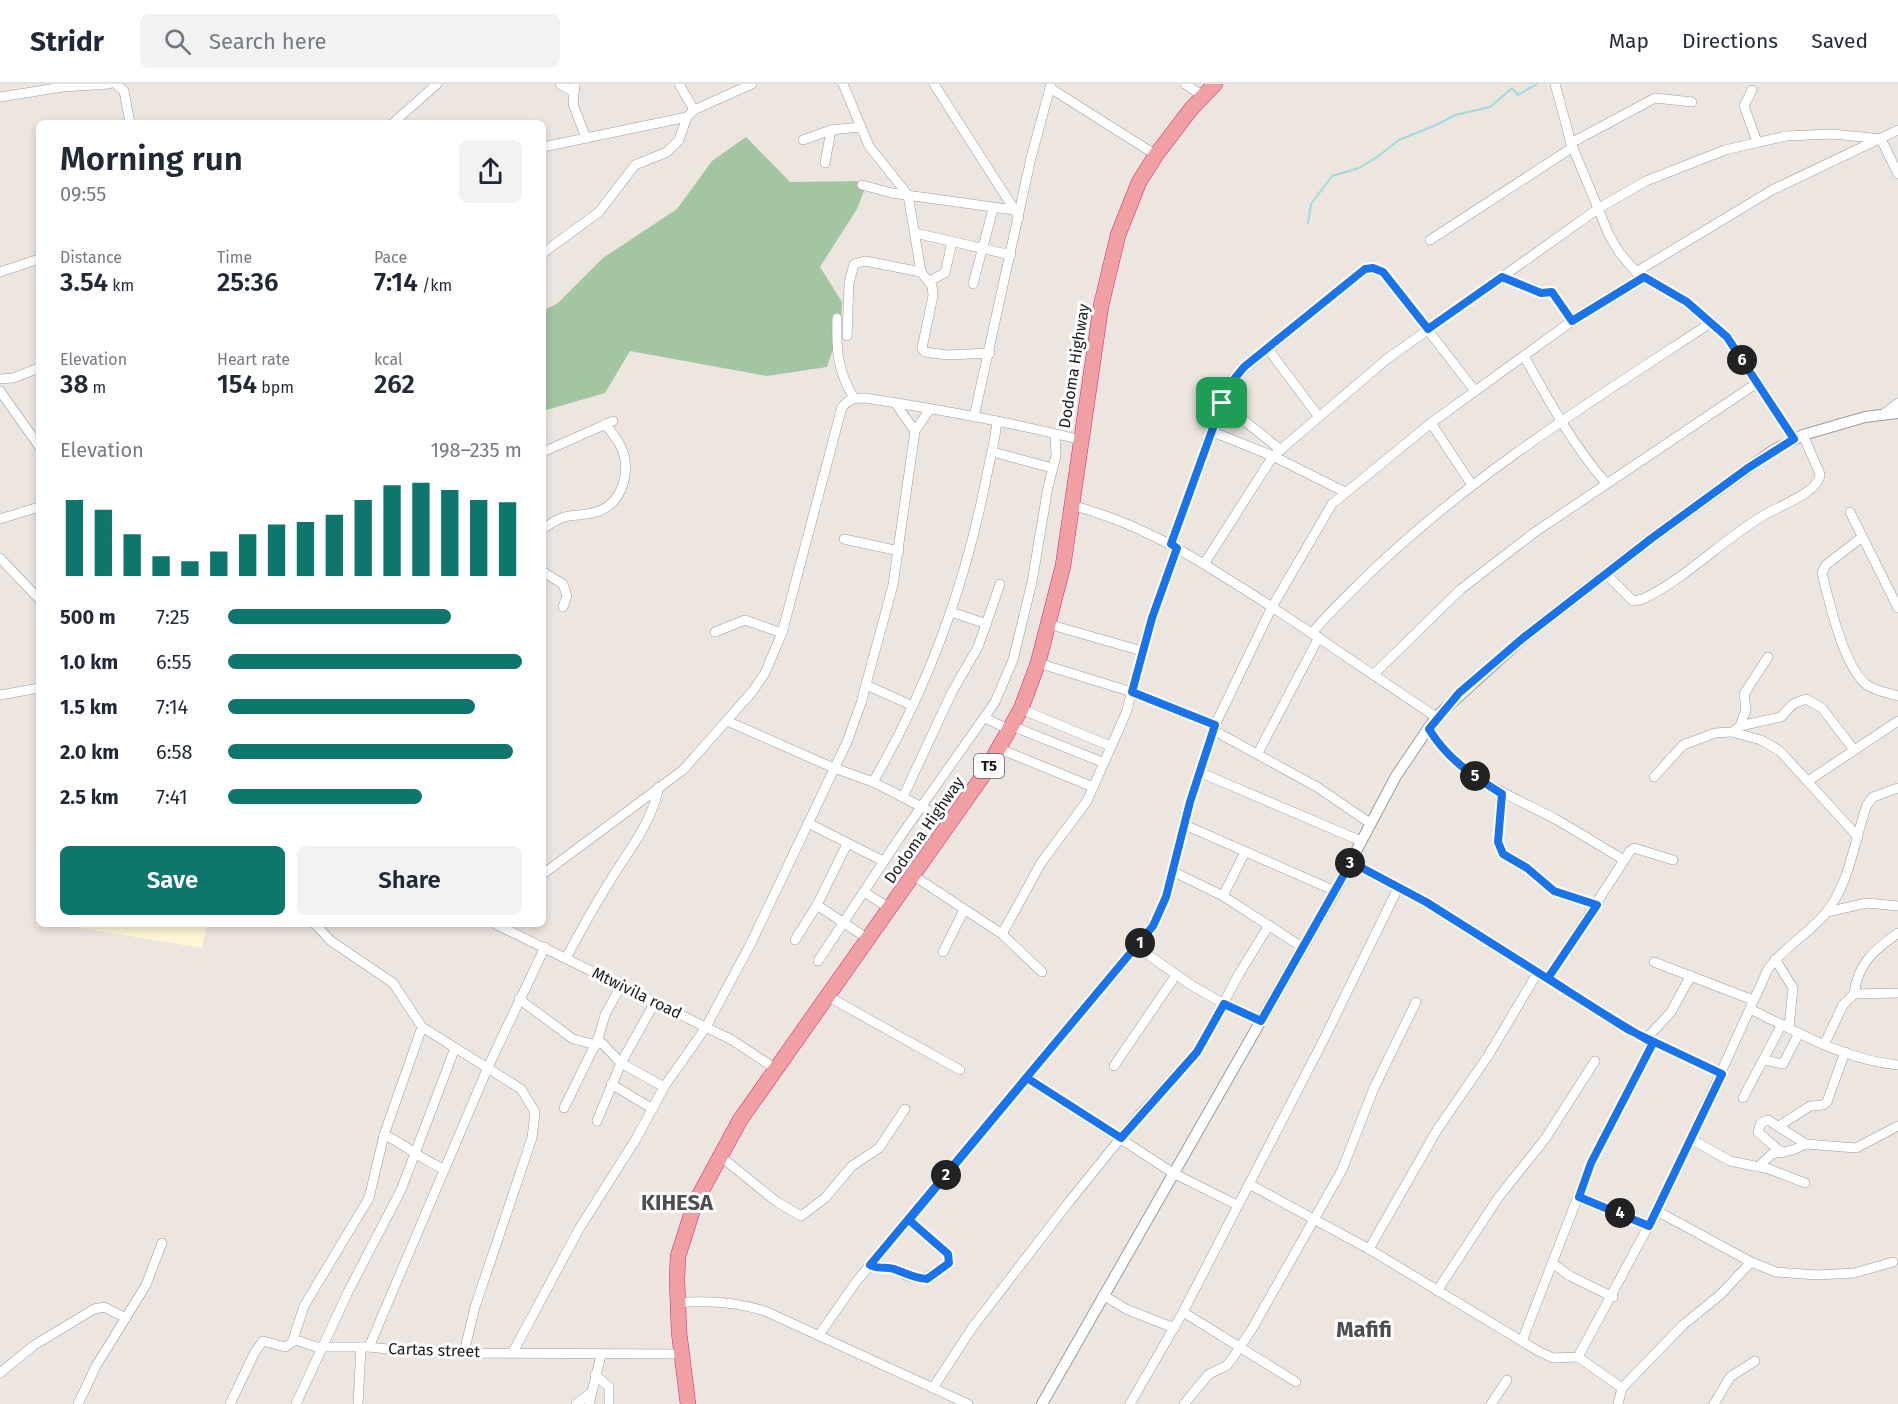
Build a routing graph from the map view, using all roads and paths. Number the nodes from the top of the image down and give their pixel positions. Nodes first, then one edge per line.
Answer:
1 (109, 84) edge
2 (420, 84) edge
3 (437, 84) edge
4 (560, 84) edge
5 (679, 84) edge
6 (752, 84) edge
7 (843, 84) edge
8 (935, 84) edge
9 (1185, 84) edge
10 (1215, 84) edge
11 (120, 85) edge
12 (1050, 86) edge
13 (1556, 87) edge
14 (573, 88) edge
15 (1752, 90) dead end
16 (426, 94) junction
17 (1203, 96) junction
18 (0, 97) edge
19 (1692, 102) dead end
20 (691, 114) junction
21 (129, 120) edge
22 (398, 120) edge
23 (860, 126) junction
24 (831, 130) junction
25 (1898, 130) edge
26 (586, 138) junction
27 (1881, 139) junction
28 (804, 140) dead end
29 (1757, 142) junction
30 (1572, 145) junction
31 (546, 146) edge
32 (1156, 155) junction
33 (825, 163) dead end
34 (1898, 174) edge
35 (862, 185) dead end
36 (908, 195) junction
37 (1599, 208) junction
38 (993, 209) junction
39 (1017, 213) junction
40 (915, 233) junction
41 (1430, 240) dead end
42 (952, 242) junction
43 (982, 249) junction
44 (546, 250) edge
45 (1011, 255) junction
46 (36, 260) edge
47 (0, 272) edge
48 (921, 272) junction
49 (1640, 274) junction
50 (1502, 277) junction
51 (929, 280) junction
52 (973, 284) dead end
53 (837, 318) dead end
54 (1572, 321) junction
55 (1712, 322) junction
56 (1428, 329) junction
57 (847, 336) dead end
58 (1268, 349) junction
59 (990, 353) junction
60 (1524, 356) junction
61 (36, 369) edge
62 (0, 379) edge
63 (1757, 383) junction
64 (0, 391) edge
65 (1475, 391) junction
66 (854, 398) junction
67 (895, 403) junction
68 (1222, 403) junction
69 (1898, 403) edge
70 (930, 409) junction
71 (1898, 413) edge
72 (1882, 415) junction
73 (975, 417) junction
74 (1319, 417) junction
75 (997, 421) junction
76 (1560, 422) junction
77 (1431, 423) junction
78 (915, 431) junction
79 (1213, 432) junction
80 (1055, 434) junction
81 (1798, 437) junction
82 (1081, 440) junction
83 (36, 442) edge
84 (546, 451) edge
85 (993, 452) junction
86 (1277, 453) junction
87 (1053, 468) junction
88 (1606, 483) junction
89 (1472, 485) junction
90 (1344, 492) junction
91 (1071, 505) junction
92 (36, 508) edge
93 (1850, 512) dead end
94 (0, 519) edge
95 (546, 527) edge
96 (1862, 537) junction
97 (844, 539) dead end
98 (1174, 546) junction
99 (899, 551) junction
100 (0, 558) edge
101 (1204, 564) junction
102 (546, 574) edge
103 (1606, 574) junction
104 (1000, 584) dead end
105 (36, 596) edge
106 (563, 607) dead end
107 (1272, 607) junction
108 (1898, 608) edge
109 (951, 612) junction
110 (987, 624) junction
111 (1048, 624) junction
112 (715, 632) dead end
113 (782, 633) junction
114 (1316, 634) junction
115 (1142, 651) junction
116 (1768, 657) dead end
117 (1038, 663) junction
118 (1374, 674) junction
119 (866, 685) junction
120 (36, 689) edge
121 (1132, 692) junction
122 (0, 695) edge
123 (1898, 696) edge
124 (913, 706) junction
125 (1021, 709) junction
126 (1436, 717) junction
127 (985, 718) junction
128 (727, 721) junction
129 (1898, 721) edge
130 (1214, 727) junction
131 (1011, 728) junction
132 (1429, 729) junction
133 (1736, 729) junction
134 (1110, 746) junction
135 (1000, 749) junction
136 (1854, 750) junction
137 (1258, 753) junction
138 (1102, 762) junction
139 (834, 768) junction
140 (1199, 772) junction
141 (1654, 777) dead end
142 (1808, 781) junction
143 (873, 782) junction
144 (1093, 786) junction
145 (659, 788) junction
146 (1898, 788) edge
147 (1502, 794) junction
148 (903, 797) junction
149 (922, 807) junction
150 (951, 822) junction
151 (808, 823) junction
152 (1370, 823) junction
153 (1185, 825) junction
154 (1858, 837) junction
155 (1361, 841) junction
156 (847, 844) junction
157 (1245, 852) junction
158 (1624, 860) junction
159 (1673, 860) dead end
160 (883, 861) junction
161 (1351, 862) junction
162 (546, 872) edge
163 (1174, 872) junction
164 (914, 876) junction
165 (1398, 888) junction
166 (1335, 891) junction
167 (864, 892) junction
168 (1223, 896) junction
169 (1597, 905) junction
170 (817, 906) junction
171 (1898, 906) edge
172 (891, 909) junction
173 (963, 910) junction
174 (1827, 912) junction
175 (844, 921) junction
176 (1269, 925) junction
177 (318, 927) edge
178 (510, 927) edge
179 (1898, 933) edge
180 (1002, 934) junction
181 (868, 939) junction
182 (795, 940) dead end
183 (545, 947) junction
184 (1137, 947) junction
185 (1302, 947) junction
186 (943, 952) dead end
187 (566, 958) junction
188 (1775, 959) junction
189 (819, 962) dead end
190 (1654, 962) dead end
191 (1042, 972) dead end
192 (1538, 972) junction
193 (1176, 975) junction
194 (1690, 977) junction
195 (1548, 978) junction
196 (621, 985) junction
197 (1898, 993) edge
198 (1854, 994) junction
199 (829, 997) junction
200 (519, 999) junction
201 (655, 1002) junction
202 (1416, 1002) dead end
203 (1224, 1004) junction
204 (1752, 1005) junction
205 (1261, 1021) junction
206 (1785, 1026) junction
207 (423, 1027) junction
208 (705, 1027) junction
209 (1800, 1033) junction
210 (1649, 1041) junction
211 (597, 1042) junction
212 (1824, 1045) junction
213 (455, 1048) junction
214 (1845, 1052) junction
215 (1764, 1060) junction
216 (1595, 1061) dead end
217 (621, 1063) junction
218 (1898, 1065) edge
219 (1114, 1066) dead end
220 (488, 1067) junction
221 (776, 1069) junction
222 (960, 1070) dead end
223 (1722, 1074) junction
224 (1027, 1078) junction
225 (611, 1084) junction
226 (664, 1087) junction
227 (1743, 1098) dead end
228 (564, 1108) dead end
229 (653, 1109) junction
230 (904, 1109) dead end
231 (597, 1121) dead end
232 (1779, 1126) junction
233 (1898, 1126) edge
234 (384, 1135) junction
235 (1121, 1138) junction
236 (1691, 1139) junction
237 (1806, 1144) junction
238 (1782, 1153) junction
239 (415, 1155) junction
240 (720, 1156) junction
241 (1759, 1166) junction
242 (445, 1169) junction
243 (1173, 1173) junction
244 (1805, 1183) dead end
245 (1249, 1184) junction
246 (1579, 1197) junction
247 (1237, 1205) junction
248 (1657, 1211) junction
249 (909, 1220) junction
250 (1314, 1222) junction
251 (1649, 1226) junction
252 (162, 1243) dead end
253 (1369, 1249) junction
254 (1751, 1262) junction
255 (1893, 1262) dead end
256 (1552, 1263) junction
257 (870, 1265) junction
258 (1437, 1291) junction
259 (1103, 1294) junction
260 (1613, 1297) junction
261 (677, 1303) junction
262 (1183, 1312) junction
263 (126, 1318) junction
264 (1174, 1328) junction
265 (819, 1335) junction
266 (293, 1340) junction
267 (1522, 1341) junction
268 (1240, 1346) junction
269 (322, 1347) junction
270 (365, 1347) junction
271 (464, 1352) junction
272 (513, 1352) junction
273 (682, 1354) junction
274 (601, 1355) junction
275 (1578, 1357) junction
276 (1755, 1361) dead end
277 (0, 1373) edge
278 (595, 1375) junction
279 (1507, 1380) dead end
280 (1296, 1382) dead end
281 (933, 1388) junction
282 (1622, 1388) junction
283 (591, 1393) junction
284 (1190, 1402) edge
285 (78, 1404) edge
286 (230, 1404) edge
287 (296, 1404) edge
288 (358, 1404) edge
289 (576, 1404) edge
290 (590, 1404) edge
291 (609, 1404) edge
292 (688, 1404) edge
293 (968, 1404) edge
294 (1042, 1404) edge
295 (1130, 1404) edge
296 (1491, 1404) edge
297 (1618, 1404) edge
298 (1714, 1404) edge

1 - 18 street
2 - 16 street
3 - 16 street
4 - 14 street
5 - 20 street
6 - 20 street
7 - 23 street
8 - 39 street
9 - 17 street
10 - 17 highway, Dodoma Highway / T5
11 - 21 street
12 - 32 street
12 - 39 street
13 - 30 street
14 - 26 street
15 - 29 street
16 - 22 street
17 - 32 highway, Dodoma Highway / T5
19 - 30 street
20 - 26 street
20 - 44 street
23 - 24 street
23 - 36 street
24 - 28 street
24 - 33 street
25 - 27 street
26 - 31 street
27 - 29 street
27 - 34 street
27 - 49 street
29 - 37 street
30 - 37 street
30 - 41 street
32 - 82 highway, Dodoma Highway / T5
35 - 36 street
36 - 38 street
36 - 40 street
37 - 49 street
37 - 50 street
38 - 39 street
38 - 43 street
39 - 45 street
40 - 42 street
40 - 48 street
42 - 43 street
42 - 51 street
43 - 45 street
43 - 52 street
45 - 59 street
46 - 47 street
48 - 51 street
48 - 57 street
49 - 54 street
49 - 55 street
50 - 54 street
50 - 56 street
51 - 59 street
53 - 66 street
54 - 60 street
55 - 63 street
55 - 76 street
56 - 58 street
56 - 65 street
56 - 74 street
58 - 68 street
58 - 74 street
59 - 73 street
60 - 65 street
60 - 76 street
61 - 62 street
63 - 81 street
63 - 88 street
64 - 83 street
65 - 77 street
66 - 67 street
66 - 113 street
67 - 70 street
67 - 78 street
68 - 79 street
68 - 86 street
69 - 72 street
70 - 73 street
70 - 78 street
71 - 72 street
72 - 81 street
73 - 75 street
74 - 86 street
75 - 80 street
75 - 85 street
76 - 88 street
76 - 89 street
77 - 89 street
77 - 90 street
78 - 99 street
79 - 86 street
79 - 98 street
80 - 82 street
80 - 87 street
81 - 103 street
81 - 103 street
82 - 91 highway, Dodoma Highway / T5
84 - 95 street
85 - 87 street
85 - 109 street
86 - 90 street
86 - 101 street
87 - 127 street
88 - 118 street
89 - 114 street
90 - 107 street
91 - 98 street
91 - 111 highway, Dodoma Highway / T5
92 - 94 street
93 - 96 street
96 - 108 street
96 - 123 street
97 - 99 street
98 - 101 street
98 - 115 street
99 - 119 street
100 - 105 street
101 - 107 street
102 - 106 street
103 - 126 street
104 - 110 street
107 - 114 street
107 - 130 street
109 - 110 street
109 - 124 street
110 - 148 street
111 - 115 street
111 - 117 highway, Dodoma Highway / T5
112 - 113 street
113 - 128 street
114 - 118 street
114 - 137 street
115 - 121 street
116 - 133 street
117 - 121 street
117 - 125 highway, Dodoma Highway / T5
118 - 126 street
119 - 124 street
119 - 139 street
120 - 122 street
121 - 130 street
121 - 134 street
124 - 143 street
125 - 131 highway, Dodoma Highway / T5
125 - 134 street
126 - 132 street
127 - 131 street
127 - 149 street
128 - 139 street
128 - 145 street
129 - 136 street
130 - 137 street
130 - 140 street
131 - 135 highway, Dodoma Highway / T5
131 - 138 street
132 - 147 street
132 - 152 street
133 - 136 street
133 - 141 street
133 - 142 street
134 - 138 street
135 - 144 street
135 - 150 highway, Dodoma Highway / T5
136 - 142 street
137 - 152 street
138 - 144 street
139 - 143 street
139 - 151 street
140 - 153 street
140 - 155 street
142 - 154 street
143 - 148 street
144 - 180 street
145 - 162 street
145 - 187 street
146 - 154 street
147 - 158 street
147 - 169 street
148 - 149 street
149 - 150 street
149 - 160 street
150 - 164 highway, Dodoma Highway / T5
151 - 156 street
151 - 208 street
152 - 155 street
153 - 157 street
153 - 163 street
154 - 174 street
155 - 161 street
156 - 160 street
156 - 170 street
157 - 166 street
157 - 168 street
158 - 159 street
158 - 169 street
160 - 167 street
161 - 165 street
161 - 166 street
163 - 168 street
163 - 184 street
164 - 172 highway, Dodoma Highway / T5
164 - 173 street
165 - 192 street
165 - 245 street
166 - 185 street
167 - 172 street
167 - 175 street
168 - 176 street
169 - 195 street
170 - 175 street
170 - 182 street
171 - 174 street
172 - 181 highway, Dodoma Highway / T5
173 - 180 street
173 - 186 street
174 - 188 street
175 - 181 street
175 - 189 street
176 - 185 street
176 - 203 street
177 - 207 street
178 - 183 street, Mtwivila road
179 - 198 street
180 - 191 street
181 - 199 highway, Dodoma Highway / T5
183 - 187 street, Mtwivila road
183 - 200 street
184 - 193 street
184 - 224 street
185 - 205 street
187 - 196 street, Mtwivila road
188 - 204 street
188 - 206 street
190 - 194 street
192 - 195 street
192 - 253 street
193 - 203 street
193 - 219 street
194 - 204 street
194 - 210 street
195 - 210 street
196 - 201 street, Mtwivila road
196 - 211 street
197 - 198 street
198 - 212 street
199 - 221 highway, Dodoma Highway / T5
199 - 222 street
200 - 211 street
200 - 220 street
201 - 208 street, Mtwivila road
201 - 217 street
202 - 250 street
203 - 205 street
203 - 235 street
204 - 206 street
204 - 223 street
205 - 243 street
206 - 209 street
206 - 215 street
207 - 213 street
207 - 234 street
208 - 221 street, Mtwivila road
208 - 226 street
209 - 212 street
209 - 215 street
210 - 223 street
210 - 246 street
211 - 217 street
211 - 228 street
212 - 214 street
213 - 220 street
213 - 239 street
214 - 218 street
214 - 232 street
215 - 227 street
216 - 258 street
217 - 225 street
217 - 226 street
220 - 242 street
220 - 271 street
221 - 240 highway, Dodoma Highway / T5
223 - 236 street
224 - 235 street
224 - 249 street
225 - 229 street
225 - 231 street
226 - 229 street
229 - 272 street
230 - 240 street
232 - 237 street
232 - 238 street
233 - 237 street
234 - 239 street
234 - 266 street
235 - 243 street
235 - 281 street
236 - 241 street
236 - 248 street
237 - 238 street
238 - 241 street
239 - 242 street
239 - 269 street
240 - 261 highway, Dodoma Highway / T5
241 - 244 street
242 - 270 street
243 - 247 street
243 - 259 street
245 - 247 street
245 - 250 street
246 - 251 street
246 - 256 street
247 - 262 street
248 - 251 street
248 - 254 street
249 - 257 street
249 - 257 street
250 - 253 street
250 - 268 street
251 - 260 street
252 - 263 street
253 - 258 street
254 - 255 street
254 - 282 street
256 - 260 street
256 - 267 street
257 - 265 street
258 - 267 street
259 - 264 street
259 - 294 street
260 - 275 street
261 - 265 street
261 - 273 highway, Dodoma Highway / T5
262 - 264 street
262 - 268 street
263 - 277 street
263 - 285 street
264 - 295 street
265 - 281 street
266 - 269 street, Cartas street
266 - 286 street, Cartas street
267 - 275 street
268 - 280 street
268 - 284 street
269 - 270 street, Cartas street
269 - 287 street
270 - 271 street, Cartas street
270 - 288 street
271 - 272 street, Cartas street
272 - 274 street, Cartas street
273 - 274 street, Cartas street
273 - 292 highway, Dodoma Highway / T5
274 - 278 street
275 - 282 street
276 - 298 street
278 - 283 street
278 - 291 street
279 - 296 street
281 - 293 street
282 - 297 street
283 - 289 street
283 - 290 street

